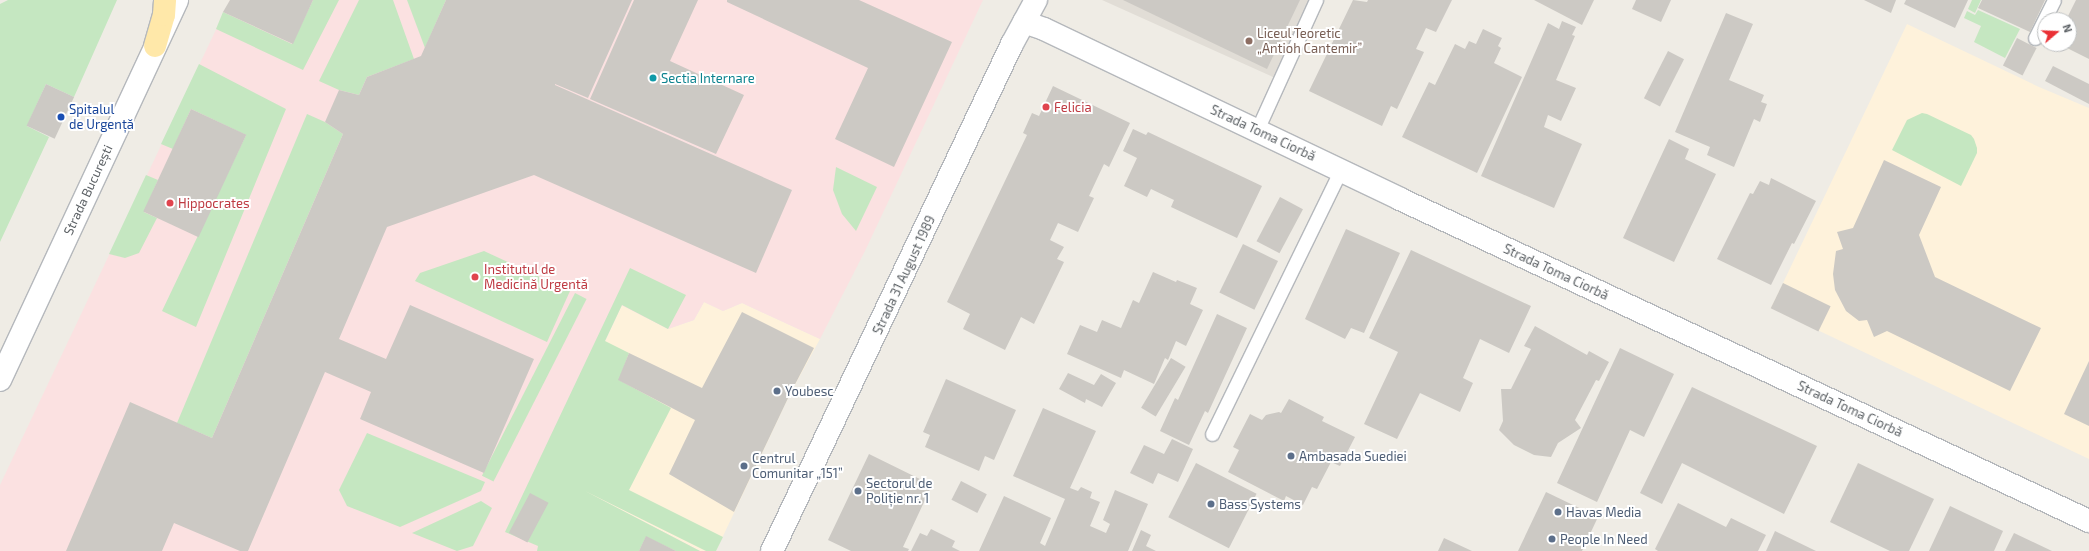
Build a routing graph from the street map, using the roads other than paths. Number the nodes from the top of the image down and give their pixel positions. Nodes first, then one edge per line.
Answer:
1 (165, 0) edge
2 (177, 0) edge
3 (1036, 0) edge
4 (1316, 0) edge
5 (2054, 0) edge
6 (1024, 22) junction
7 (2035, 38) dead end
8 (155, 46) junction
9 (1257, 130) junction
10 (1341, 170) junction
11 (0, 380) edge
12 (1212, 434) dead end
13 (2089, 521) edge
14 (772, 551) edge

1 - 8 main road
2 - 8 street, Strada București
3 - 6 street, Strada 31 August 1989
4 - 9 lane
5 - 7 lane
6 - 9 street, Strada Toma Ciorbă
6 - 14 street, Strada 31 August 1989
8 - 11 street, Strada București
9 - 10 street, Strada Toma Ciorbă
10 - 12 lane
10 - 13 street, Strada Toma Ciorbă

